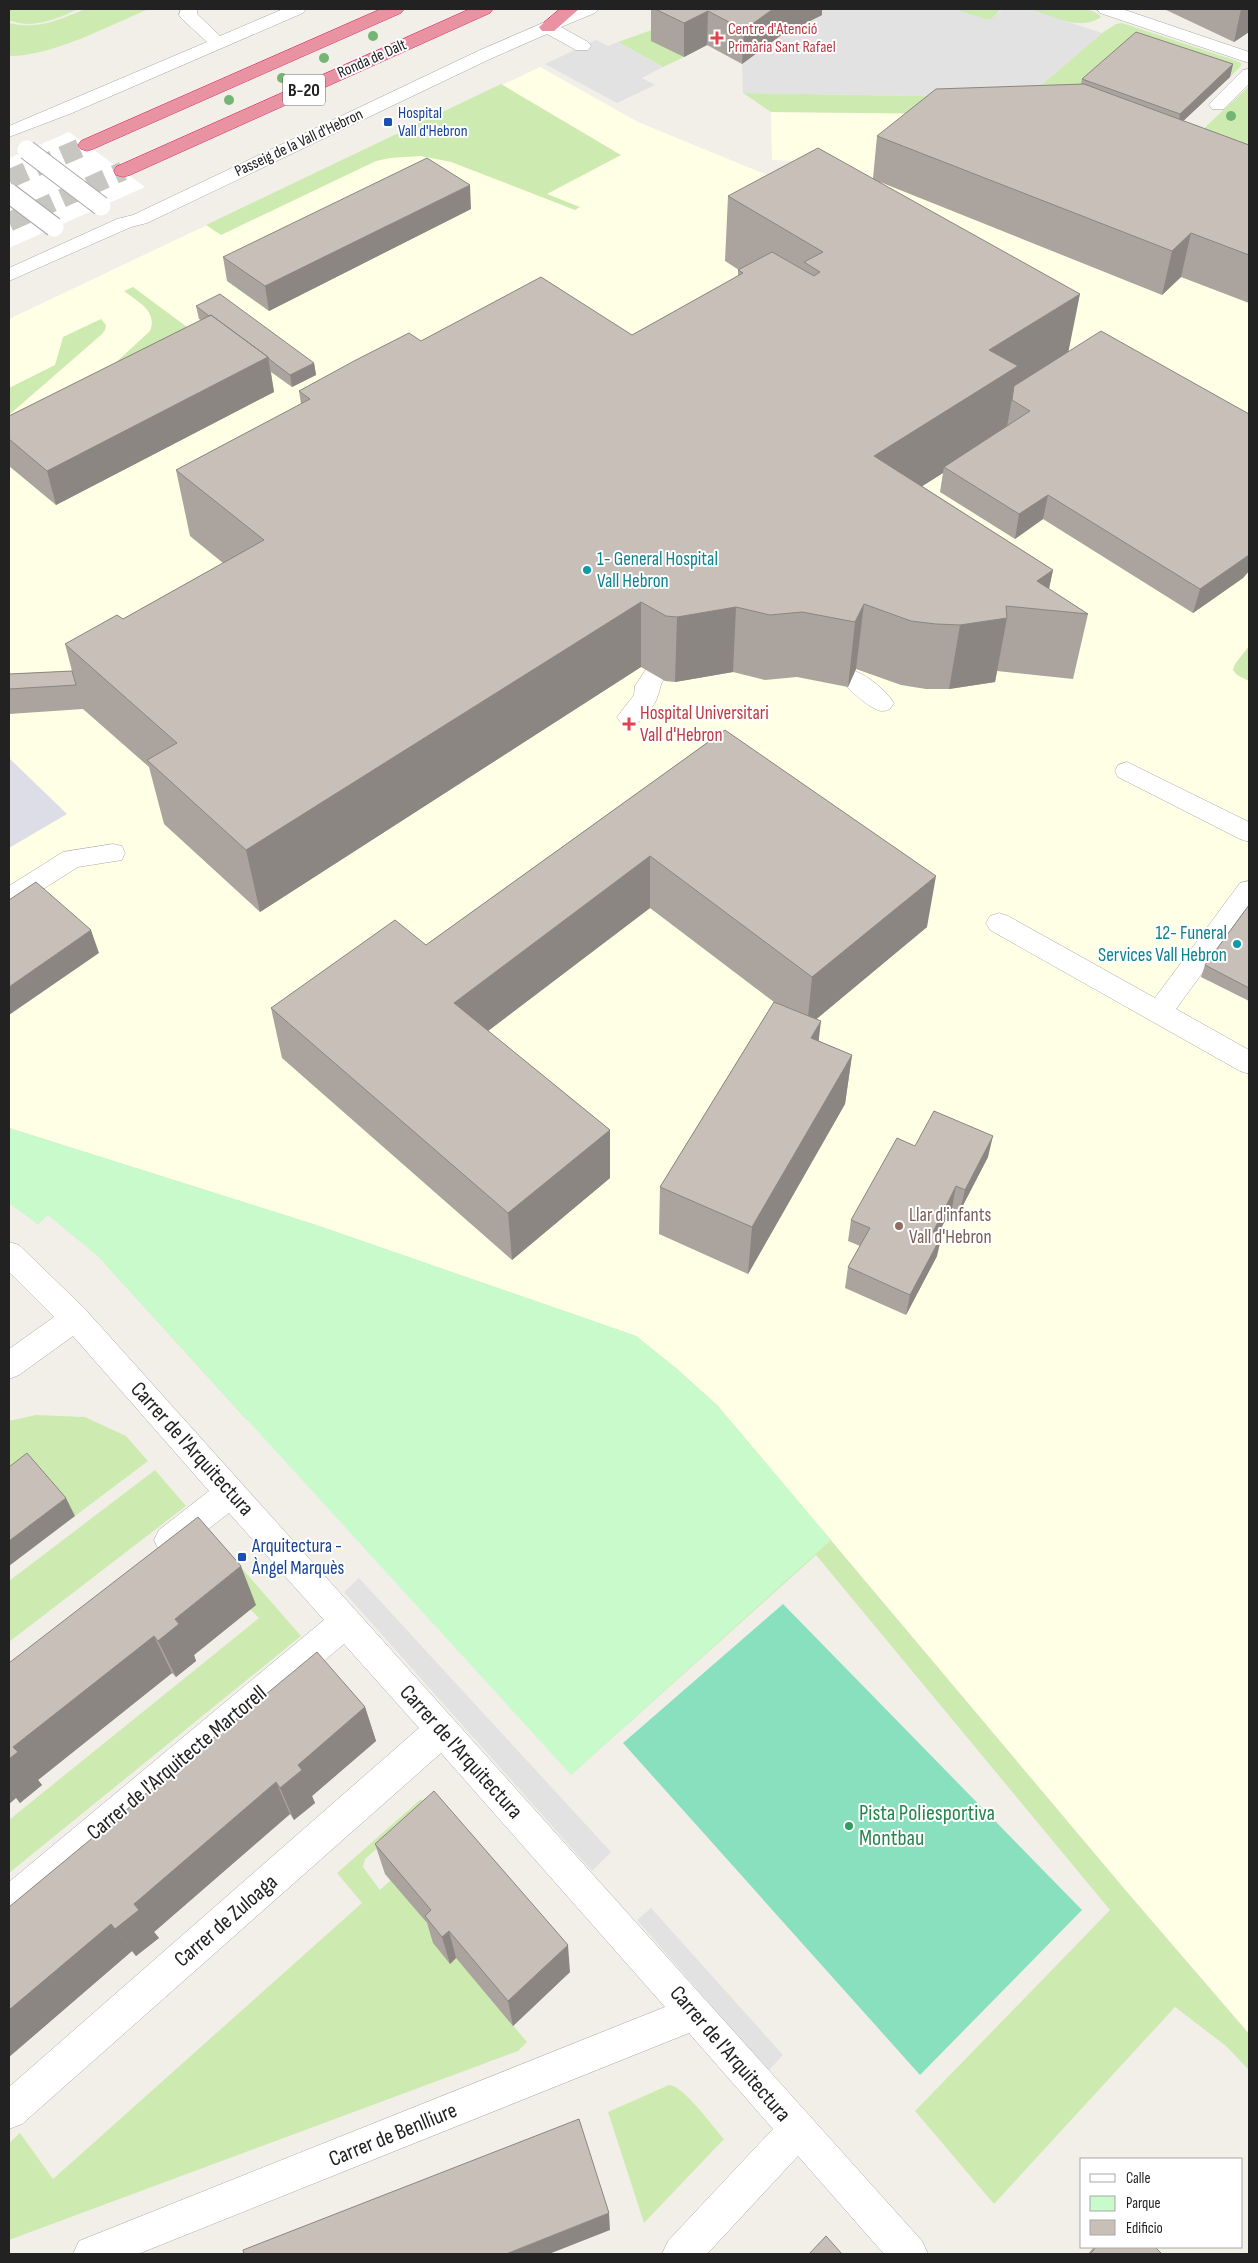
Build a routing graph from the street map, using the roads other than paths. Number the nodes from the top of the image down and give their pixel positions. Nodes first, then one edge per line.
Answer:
1 (189, 9) edge
2 (297, 9) edge
3 (396, 9) edge
4 (484, 9) edge
5 (570, 9) edge
6 (589, 9) edge
7 (1106, 9) edge
8 (548, 27) junction
9 (217, 42) junction
10 (582, 46) dead end
11 (1249, 58) edge
12 (1249, 74) edge
13 (1218, 105) dead end
14 (9, 132) edge
15 (9, 137) edge
16 (88, 145) tunnel mouth
17 (124, 171) tunnel mouth
18 (9, 193) edge
19 (124, 223) junction
20 (76, 244) junction
21 (9, 275) edge
22 (654, 675) dead end
23 (852, 678) edge
24 (882, 703) dead end
25 (629, 717) dead end
26 (1127, 771) dead end
27 (1249, 833) edge
28 (113, 853) dead end
29 (1249, 890) edge
30 (9, 898) edge
31 (999, 923) dead end
32 (1158, 1012) junction
33 (1249, 1062) edge
34 (9, 1254) edge
35 (75, 1318) junction
36 (9, 1366) edge
37 (230, 1493) junction
38 (148, 1557) edge
39 (346, 1622) junction
40 (442, 1730) junction
41 (9, 1904) edge
42 (694, 2013) junction
43 (9, 2111) edge
44 (797, 2130) junction
45 (92, 2254) edge
46 (681, 2254) edge
47 (909, 2254) edge

1 - 9 street
2 - 9 street
3 - 16 highway, Ronda de Dalt / B-20
4 - 17 highway, Ronda de Dalt / B-20
5 - 8 highway
6 - 8 street, Passeig de la Vall d'Hebron
7 - 11 street
8 - 10 street
8 - 19 street, Passeig de la Vall d'Hebron
9 - 14 street
12 - 13 street
15 - 19 street, bridge
18 - 20 street, bridge
19 - 20 street, Passeig de la Vall d'Hebron
20 - 21 street, Passeig de la Vall d'Hebron
22 - 25 street
23 - 24 street
26 - 27 street
28 - 30 street
29 - 32 street
31 - 32 street
32 - 33 street
34 - 35 street, Carrer de l'Arquitectura
35 - 36 street
35 - 37 street, Carrer de l'Arquitectura
37 - 38 street
37 - 39 street, Carrer de l'Arquitectura
39 - 40 street, Carrer de l'Arquitectura
39 - 41 street, Carrer de l'Arquitecte Martorell
40 - 42 street, Carrer de l'Arquitectura
40 - 43 street, Carrer de Zuloaga
42 - 44 street, Carrer de l'Arquitectura
42 - 45 street, Carrer de Benlliure
44 - 46 street
44 - 47 street, Carrer de l'Arquitectura

